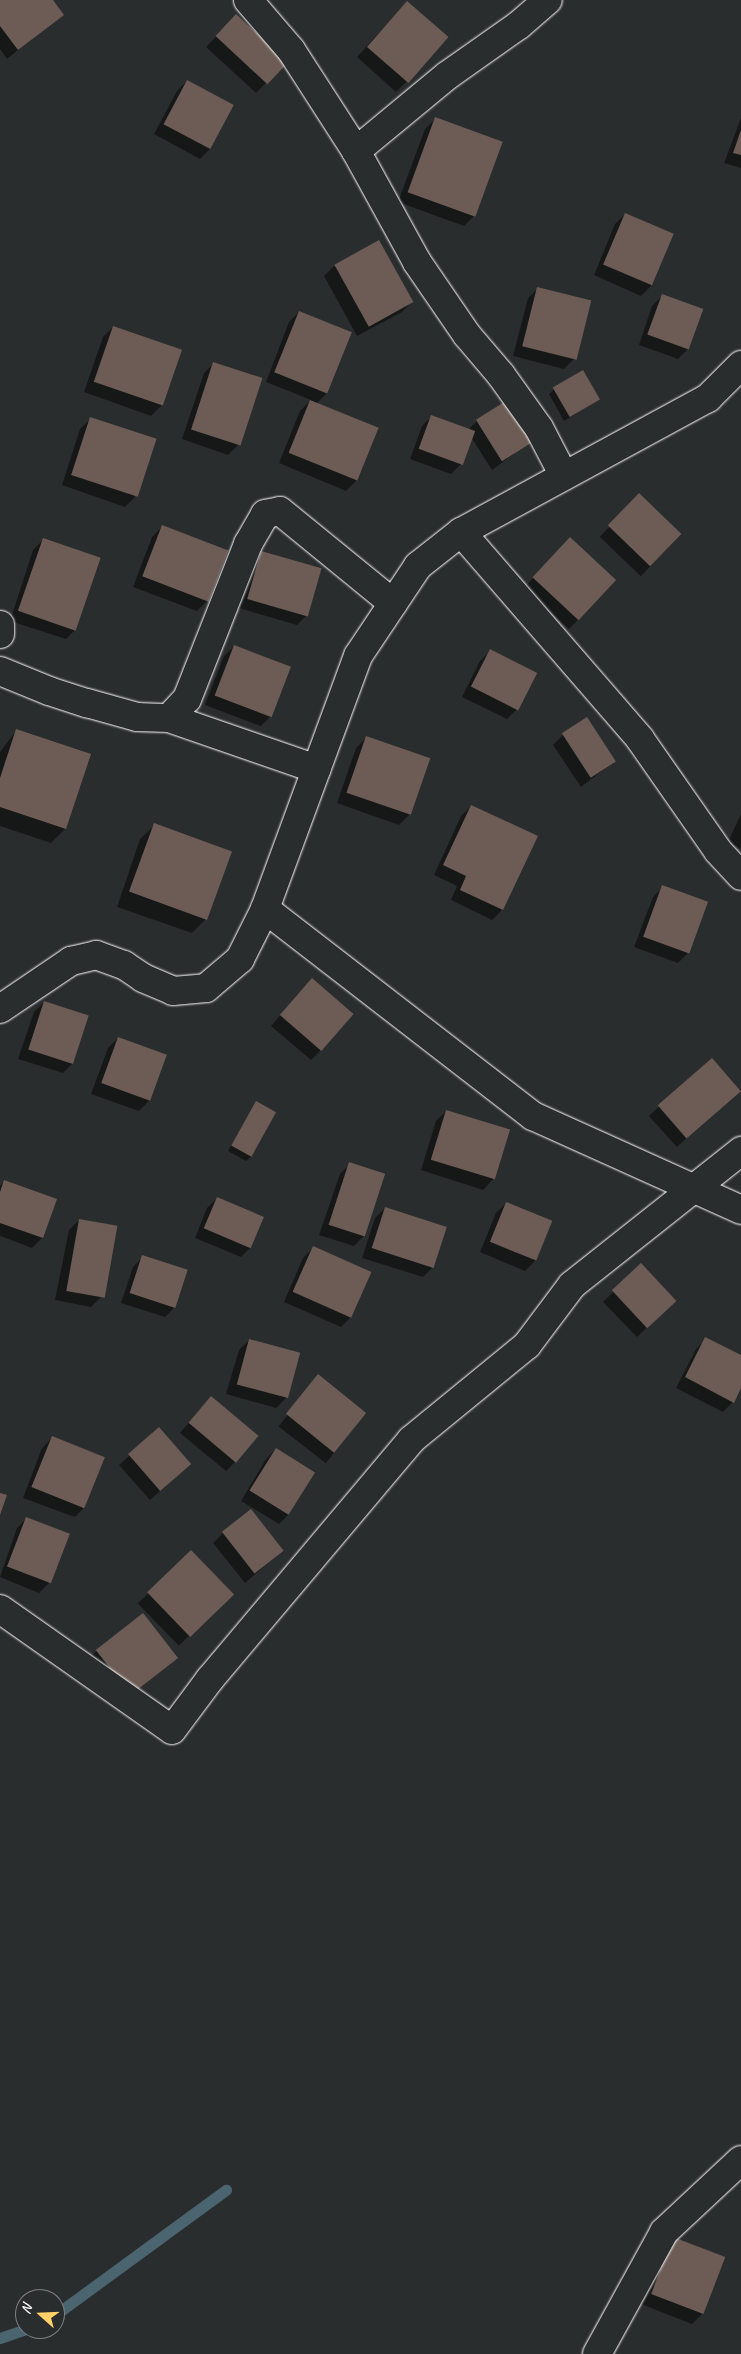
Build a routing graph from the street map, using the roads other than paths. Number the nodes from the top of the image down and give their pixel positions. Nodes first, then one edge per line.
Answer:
1 (248, 0) edge
2 (548, 0) edge
3 (356, 151) junction
4 (741, 365) edge
5 (564, 476) junction
6 (461, 532) junction
7 (393, 603) junction
8 (0, 625) edge
9 (0, 634) edge
10 (0, 671) edge
11 (168, 718) junction
12 (316, 769) junction
13 (741, 876) edge
14 (265, 909) junction
15 (0, 1008) edge
16 (741, 1151) edge
17 (693, 1188) junction
18 (741, 1210) edge
19 (0, 1609) edge
20 (741, 2160) edge
21 (597, 2354) edge

1 - 3 street
2 - 3 street
3 - 5 street
4 - 5 street
5 - 6 street
6 - 7 street
6 - 13 street
7 - 11 street
7 - 12 street
8 - 9 street
10 - 11 street
11 - 12 street
12 - 14 street
14 - 15 street
14 - 17 street
16 - 17 street
17 - 18 street
17 - 19 street
20 - 21 street

